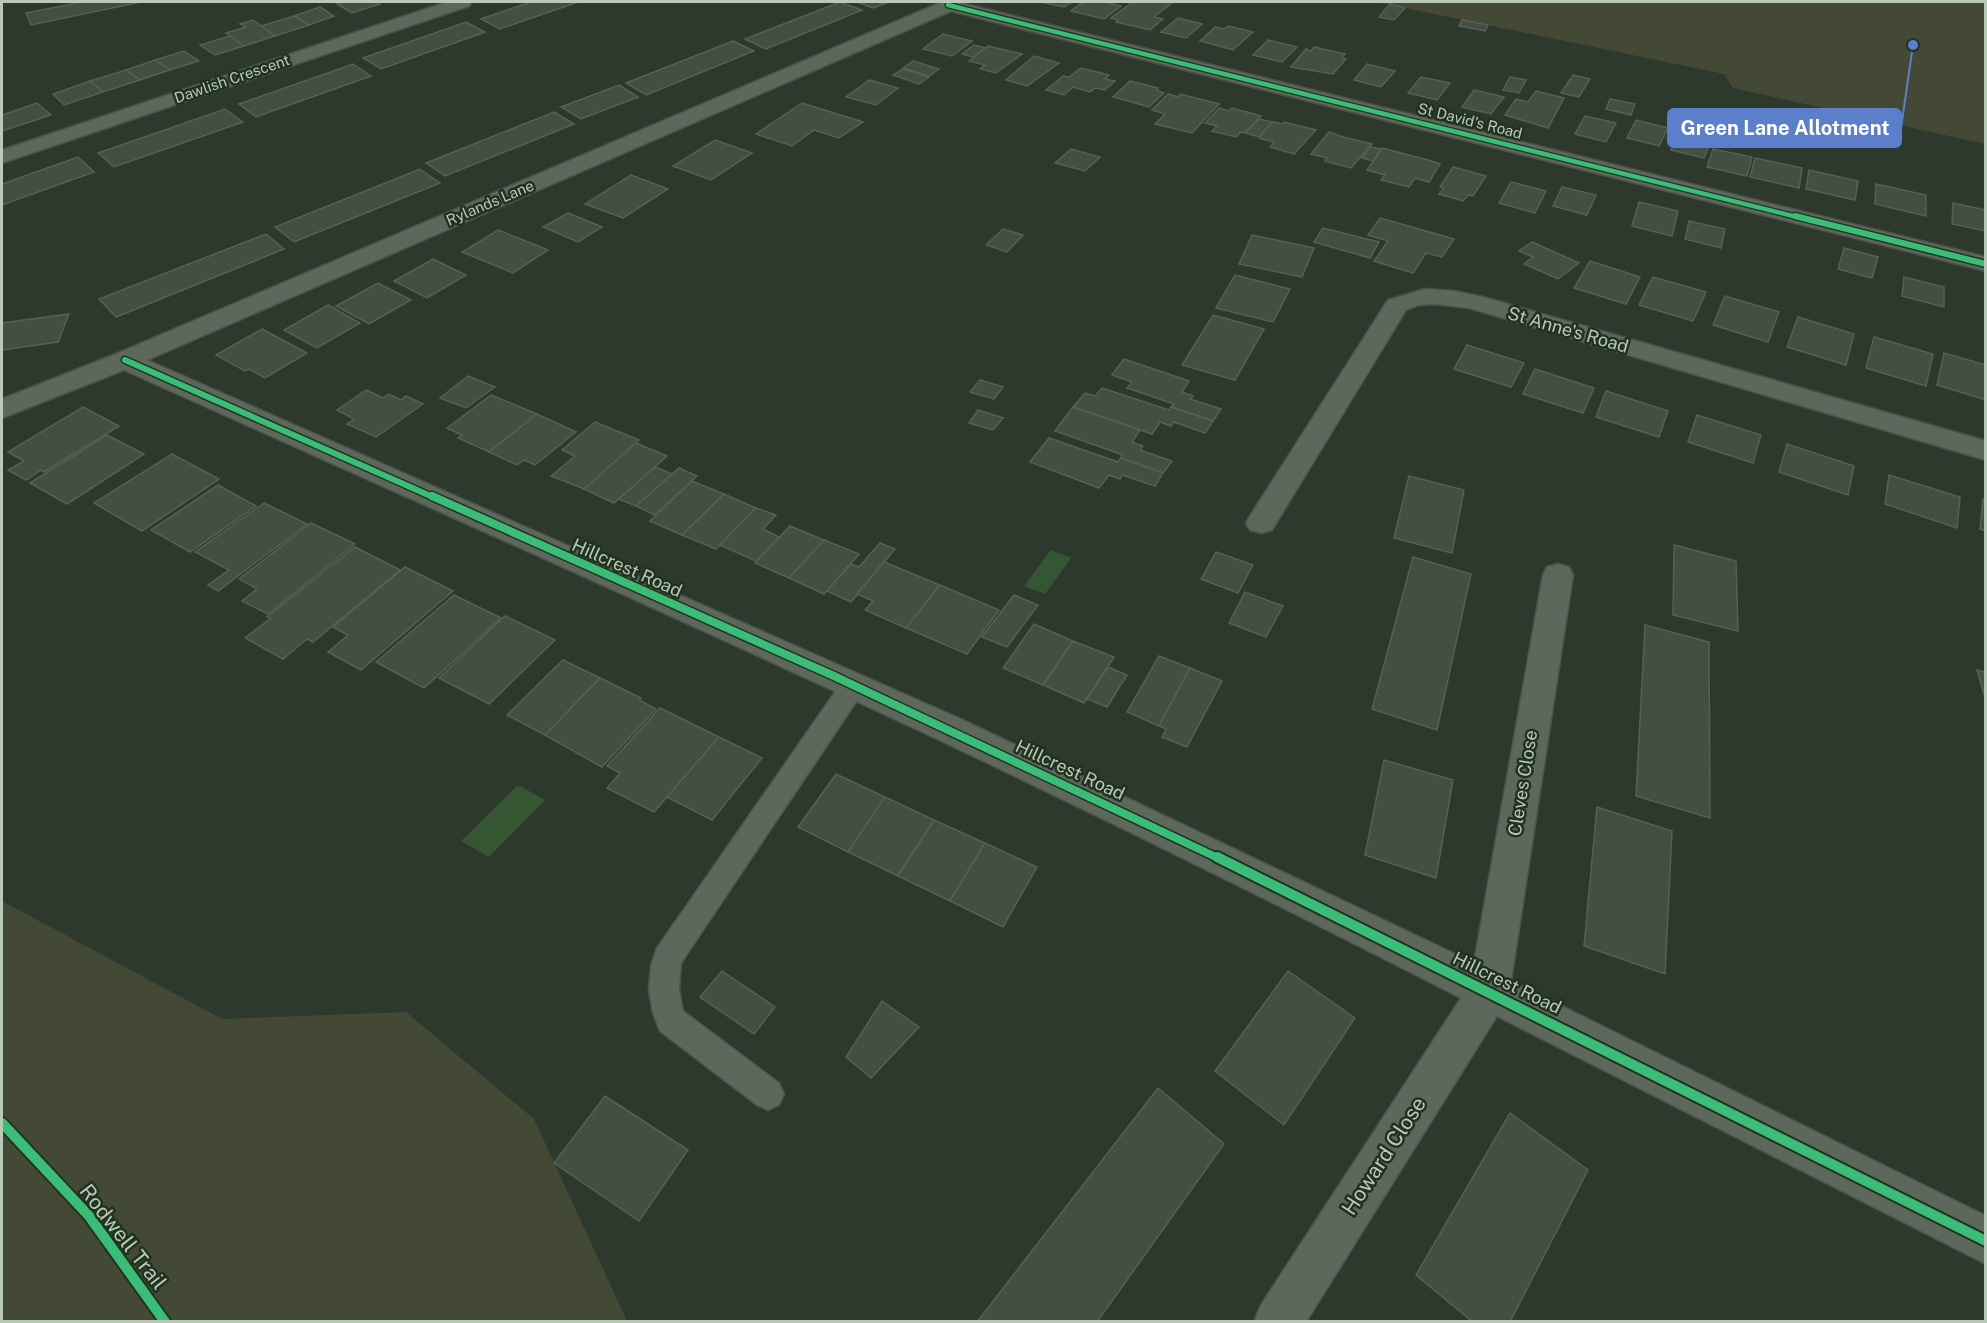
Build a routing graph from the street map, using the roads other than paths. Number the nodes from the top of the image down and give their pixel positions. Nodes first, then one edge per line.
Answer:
1 (463, 2) edge
2 (953, 3) edge
3 (2, 157) edge
4 (1986, 264) edge
5 (125, 360) junction
6 (12, 406) edge
7 (1986, 451) edge
8 (1261, 523) dead end
9 (1558, 575) dead end
10 (853, 686) junction
11 (1489, 991) junction
12 (768, 1094) dead end
13 (1986, 1241) edge
14 (1278, 1322) edge

1 - 3 street, Dawlish Crescent
2 - 4 street, St David's Road
2 - 5 street, Rylands Lane
5 - 6 street, Rylands Lane
5 - 10 street, Hillcrest Road
7 - 8 street, St Anne's Road
9 - 11 street, Cleves Close
10 - 11 street, Hillcrest Road
10 - 12 lane
11 - 13 street, Hillcrest Road
11 - 14 street, Howard Close

